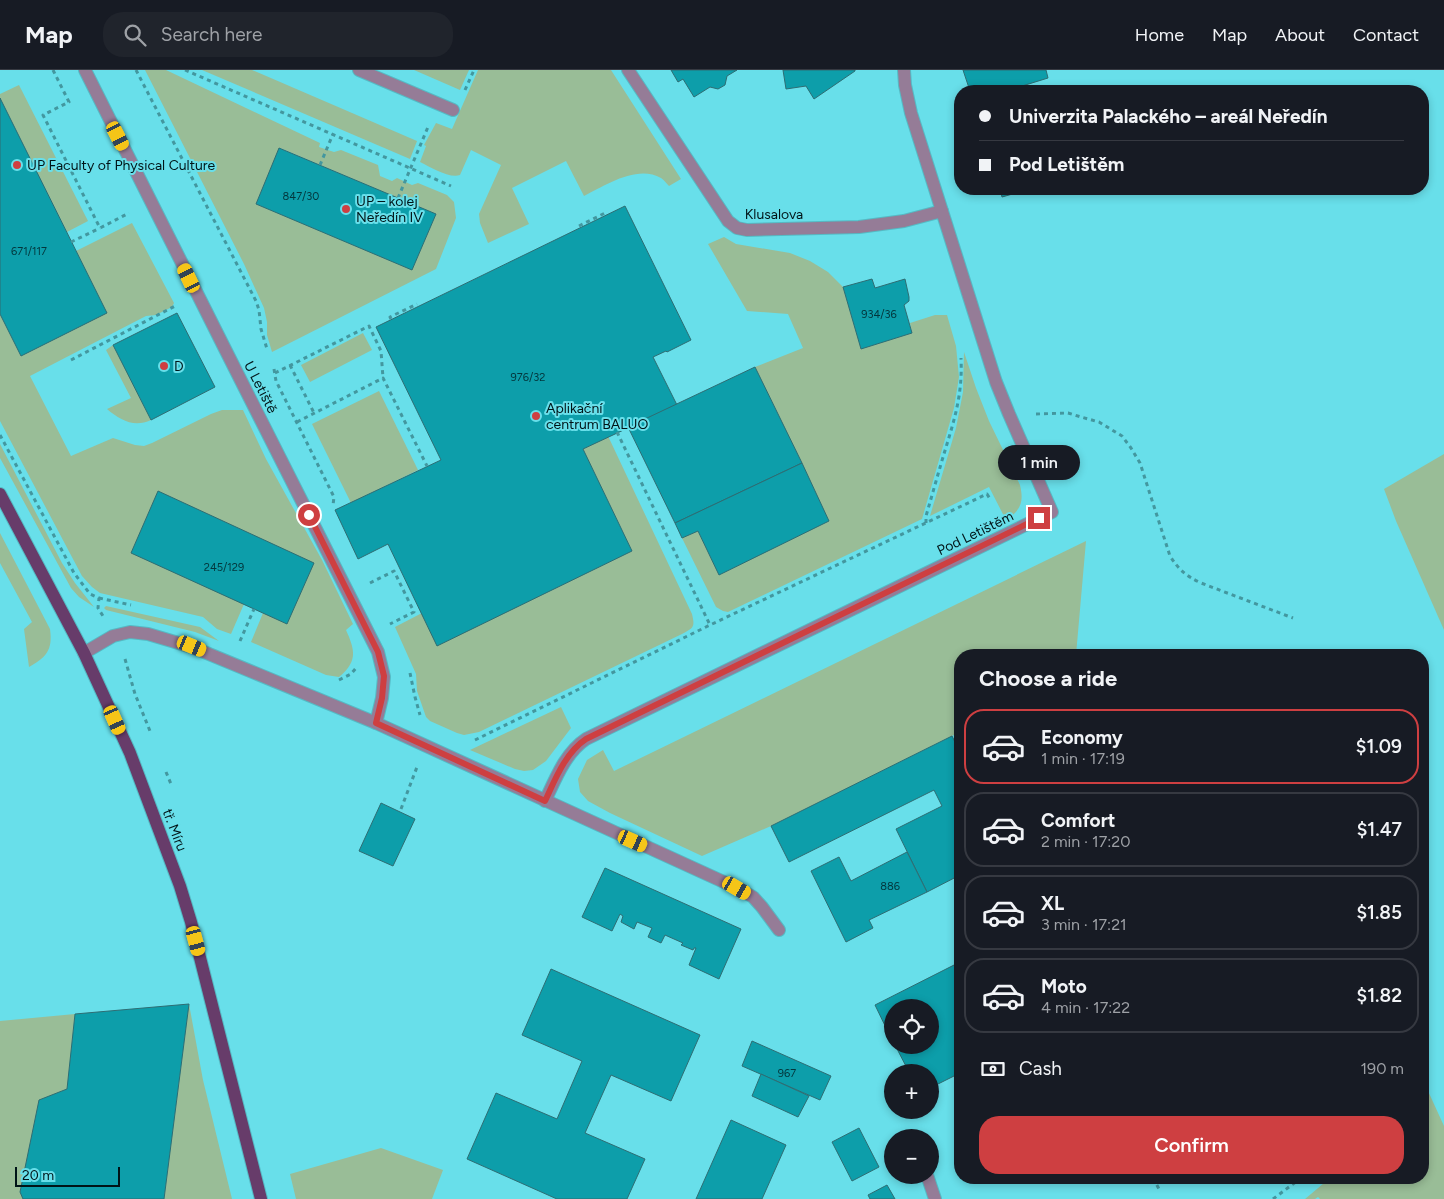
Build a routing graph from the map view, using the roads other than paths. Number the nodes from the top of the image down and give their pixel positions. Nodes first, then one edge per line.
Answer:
1 (85, 70) edge
2 (358, 70) edge
3 (628, 70) edge
4 (904, 70) edge
5 (453, 110) dead end
6 (942, 211) junction
7 (0, 494) edge
8 (84, 652) junction
9 (376, 723) junction
10 (545, 801) junction
11 (779, 930) dead end
12 (930, 1184) edge
13 (261, 1199) edge
14 (935, 1199) edge

1 - 9 street, U Letiště
2 - 5 street
3 - 6 street, Klusalova
4 - 6 street, Pod Letištěm
6 - 10 street, Pod Letištěm
7 - 8 main road, tř. Míru
8 - 9 street
8 - 13 main road, tř. Míru
9 - 10 street
10 - 11 street
12 - 14 street

